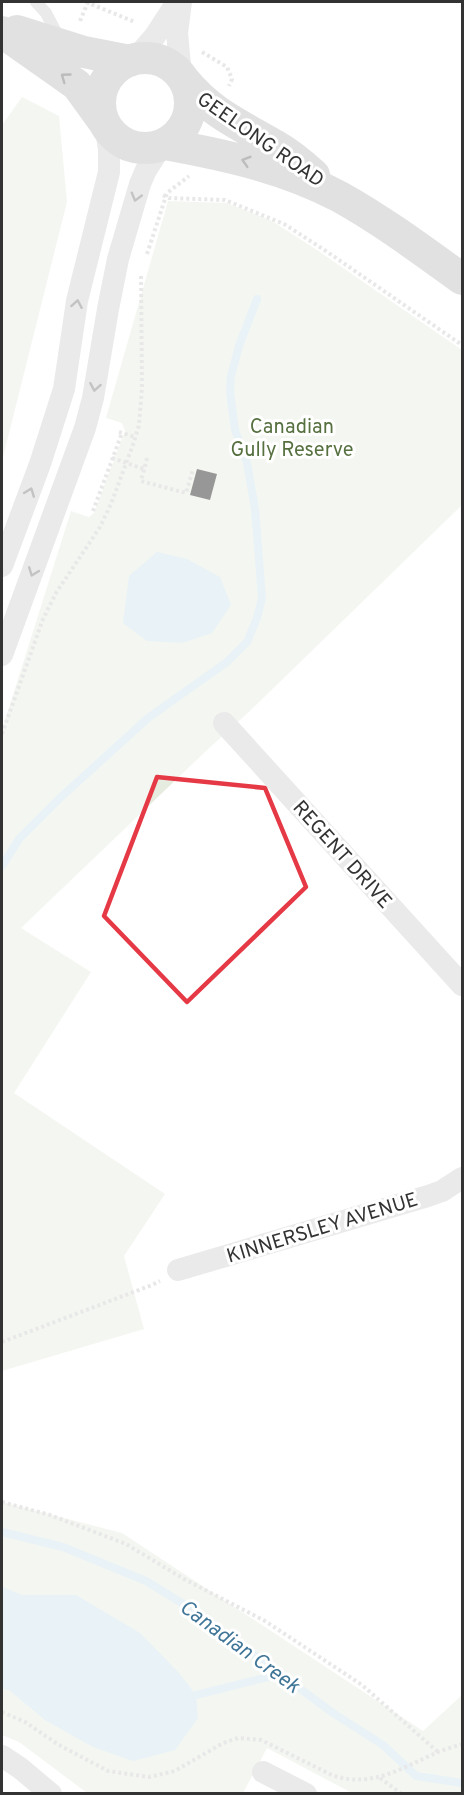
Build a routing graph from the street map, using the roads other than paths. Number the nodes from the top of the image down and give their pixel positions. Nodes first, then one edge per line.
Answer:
1 (36, 2) edge
2 (179, 2) edge
3 (2, 26) edge
4 (2, 32) edge
5 (62, 45) junction
6 (132, 60) junction
7 (182, 78) junction
8 (104, 123) junction
9 (164, 144) junction
10 (339, 197) junction
11 (462, 279) edge
12 (2, 566) edge
13 (2, 655) edge
14 (224, 723) dead end
15 (462, 985) edge
16 (462, 1178) edge
17 (178, 1270) road end
18 (2, 1756) edge
19 (263, 1772) dead end
20 (296, 1791) edge
21 (51, 1794) edge

1 - 5 lane
2 - 6 street
2 - 7 street
3 - 5 main road
8 -> 4 main road
5 - 6 main road
6 - 7 main road
6 - 8 main road
7 - 9 main road
7 - 10 main road, GEELONG ROAD
8 - 9 main road
12 -> 8 street
10 -> 9 main road, GEELONG ROAD
9 -> 13 street
10 - 11 main road, GEELONG ROAD
14 - 15 street, REGENT DRIVE
16 - 17 street, KINNERSLEY AVENUE
18 - 21 street
19 - 20 street

